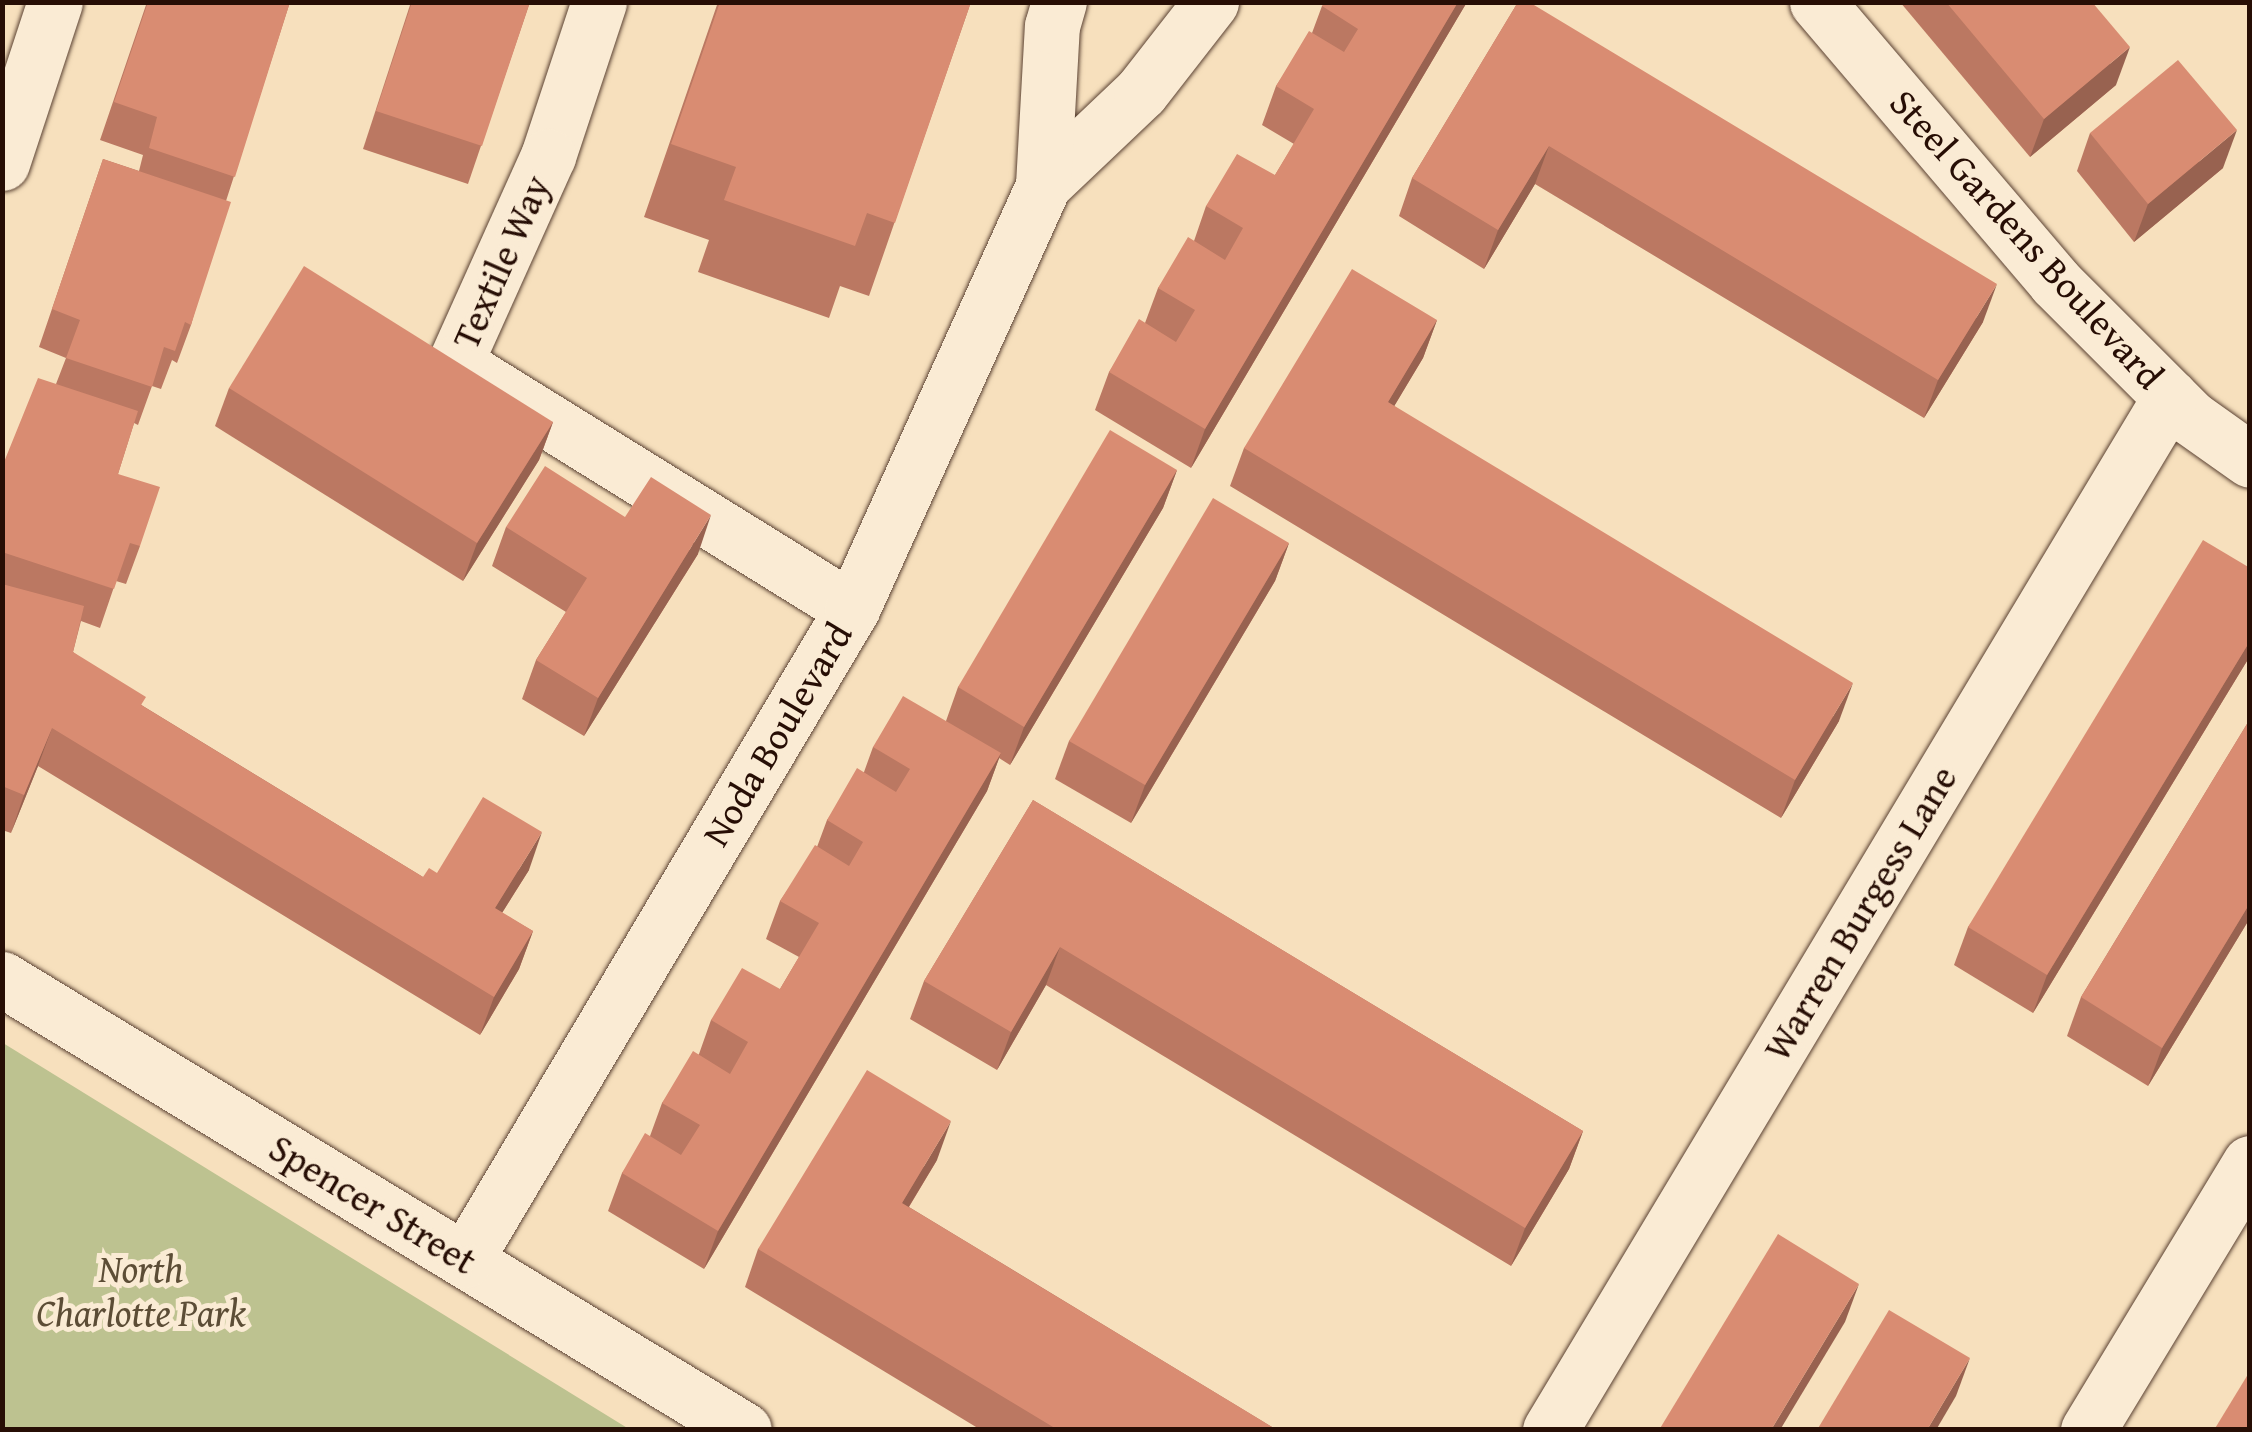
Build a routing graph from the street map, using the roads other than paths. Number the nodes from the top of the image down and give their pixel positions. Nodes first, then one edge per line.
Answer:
1 (55, 2) edge
2 (599, 2) edge
3 (1058, 2) edge
4 (1211, 2) edge
5 (1818, 2) edge
6 (2, 163) edge
7 (1043, 185) junction
8 (2170, 398) junction
9 (2250, 460) edge
10 (852, 609) junction
11 (2, 979) edge
12 (2250, 1163) edge
13 (465, 1260) junction
14 (744, 1430) edge
15 (1550, 1430) edge
16 (2088, 1430) edge

1 - 6 street
2 - 10 street, Textile Way
3 - 7 street, Noda Boulevard
4 - 7 street, Noda Boulevard
5 - 8 street, Steel Gardens Boulevard
7 - 10 street, Noda Boulevard
8 - 9 street, Steel Gardens Boulevard
8 - 15 street, Warren Burgess Lane
10 - 13 street, Noda Boulevard
11 - 13 street, Spencer Street
12 - 16 street
13 - 14 street, Spencer Street

